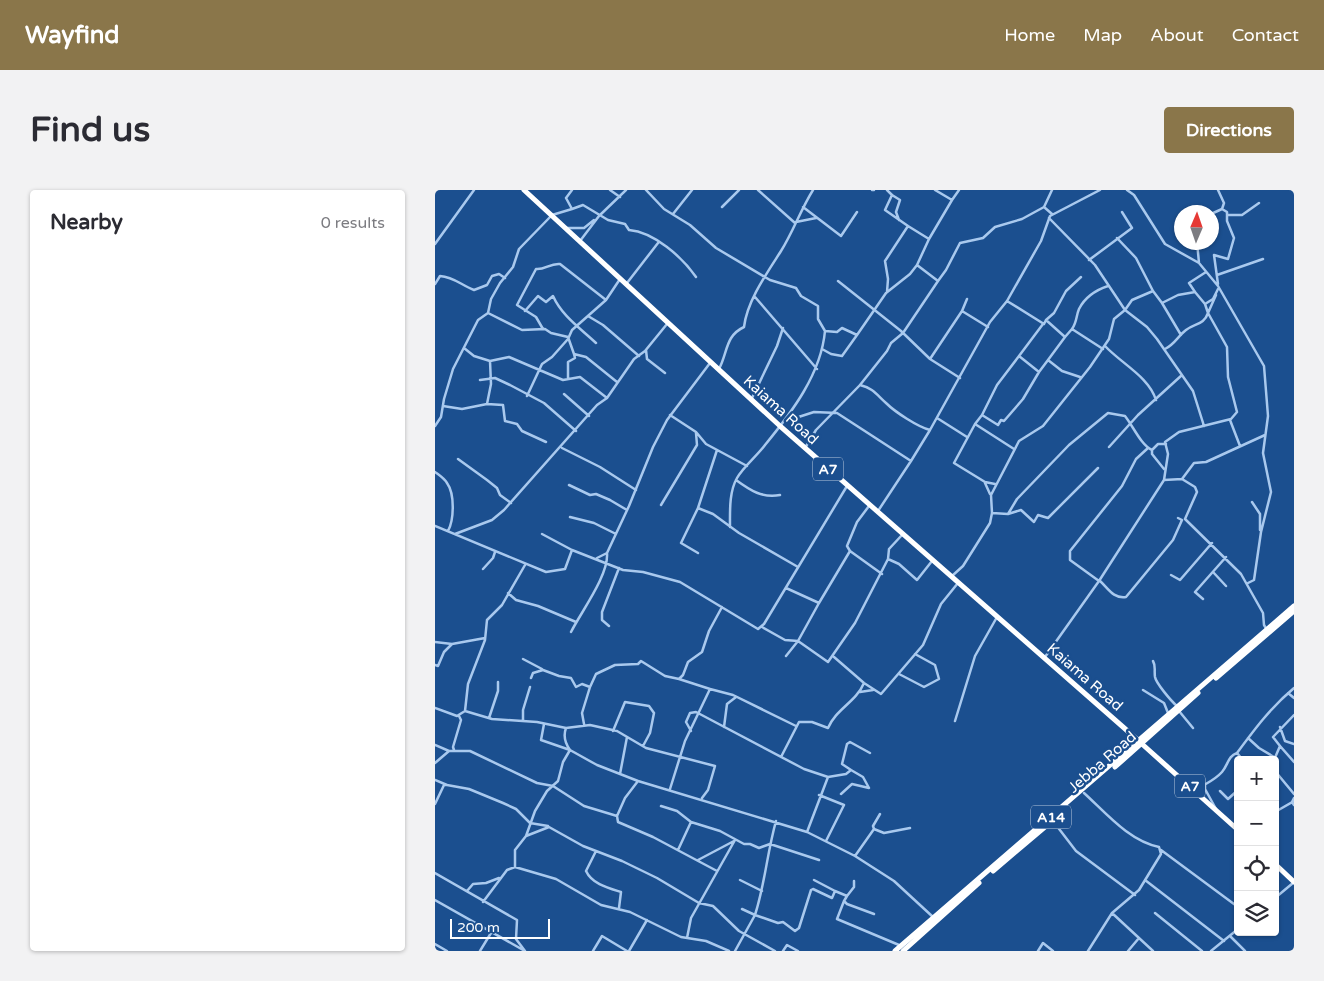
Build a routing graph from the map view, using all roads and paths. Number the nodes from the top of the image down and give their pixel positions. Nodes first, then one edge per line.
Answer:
1 (474, 190) edge
2 (524, 190) edge
3 (572, 190) edge
4 (609, 190) edge
5 (626, 190) edge
6 (646, 190) edge
7 (692, 190) edge
8 (739, 190) edge
9 (759, 190) edge
10 (813, 190) edge
11 (887, 190) edge
12 (935, 190) edge
13 (959, 190) edge
14 (1053, 190) edge
15 (1100, 190) edge
16 (1127, 190) edge
17 (1218, 190) edge
18 (892, 195) junction
19 (619, 197) junction
20 (952, 200) junction
21 (1259, 203) dead end
22 (722, 207) dead end
23 (803, 207) junction
24 (1044, 208) junction
25 (1222, 209) junction
26 (572, 210) junction
27 (1219, 210) edge
28 (857, 212) dead end
29 (1122, 212) dead end
30 (673, 214) junction
31 (1052, 214) junction
32 (552, 215) junction
33 (1227, 215) junction
34 (599, 216) junction
35 (815, 218) junction
36 (1049, 218) junction
37 (899, 220) junction
38 (795, 223) junction
39 (908, 226) junction
40 (565, 228) junction
41 (1117, 238) junction
42 (929, 239) junction
43 (580, 241) junction
44 (659, 243) junction
45 (435, 244) edge
46 (1198, 250) edge
47 (1263, 259) dead end
48 (1089, 260) junction
49 (1199, 263) junction
50 (917, 265) junction
51 (1206, 272) junction
52 (1217, 275) junction
53 (765, 276) junction
54 (696, 277) dead end
55 (1081, 277) dead end
56 (505, 278) junction
57 (620, 279) junction
58 (837, 281) dead end
59 (938, 281) junction
60 (435, 284) edge
61 (626, 285) junction
62 (1108, 286) junction
63 (1218, 287) junction
64 (1153, 290) junction
65 (1195, 292) junction
66 (886, 293) junction
67 (1216, 295) junction
68 (755, 296) junction
69 (967, 299) dead end
70 (606, 300) junction
71 (1007, 301) junction
72 (1163, 303) junction
73 (761, 304) junction
74 (1205, 304) junction
75 (750, 306) junction
76 (875, 309) junction
77 (1125, 310) junction
78 (525, 311) junction
79 (962, 311) junction
80 (488, 313) junction
81 (1208, 314) junction
82 (588, 316) junction
83 (1046, 320) junction
84 (667, 324) junction
85 (1044, 324) junction
86 (577, 326) junction
87 (988, 327) junction
88 (783, 328) junction
89 (543, 329) junction
90 (1073, 329) junction
91 (825, 331) junction
92 (903, 333) junction
93 (857, 335) junction
94 (1181, 335) junction
95 (1065, 337) junction
96 (568, 339) junction
97 (596, 343) dead end
98 (1104, 347) junction
99 (464, 348) junction
100 (1165, 349) junction
101 (646, 350) junction
102 (821, 350) junction
103 (574, 354) junction
104 (639, 356) junction
105 (1019, 356) junction
106 (929, 359) junction
107 (1048, 360) junction
108 (490, 361) junction
109 (711, 363) junction
110 (817, 369) junction
111 (539, 370) junction
112 (719, 370) junction
113 (1039, 372) junction
114 (665, 373) dead end
115 (1182, 375) junction
116 (1081, 377) junction
117 (959, 378) junction
118 (490, 379) junction
119 (568, 379) junction
120 (480, 380) dead end
121 (617, 382) junction
122 (860, 384) junction
123 (563, 394) dead end
124 (527, 396) junction
125 (607, 398) junction
126 (751, 399) junction
127 (1156, 400) junction
128 (487, 404) junction
129 (443, 406) junction
130 (834, 412) junction
131 (671, 415) junction
132 (982, 415) junction
133 (589, 416) junction
134 (937, 418) junction
135 (1230, 420) junction
136 (781, 424) junction
137 (975, 424) junction
138 (1131, 424) junction
139 (435, 426) edge
140 (1204, 426) junction
141 (930, 430) junction
142 (576, 431) junction
143 (696, 432) junction
144 (1265, 435) junction
145 (967, 437) junction
146 (545, 442) dead end
147 (706, 444) junction
148 (1166, 444) junction
149 (697, 445) junction
150 (1109, 447) dead end
151 (1240, 447) junction
152 (562, 448) junction
153 (805, 448) junction
154 (1148, 448) junction
155 (1014, 449) junction
156 (717, 450) junction
157 (1152, 450) junction
158 (457, 459) dead end
159 (911, 461) junction
160 (747, 466) junction
161 (1098, 468) dead end
162 (1165, 471) junction
163 (435, 472) edge
164 (1182, 479) junction
165 (737, 480) junction
166 (1164, 480) junction
167 (985, 482) junction
168 (995, 484) junction
169 (569, 485) dead end
170 (847, 486) junction
171 (636, 490) junction
172 (780, 495) dead end
173 (991, 495) junction
174 (1252, 502) dead end
175 (511, 503) junction
176 (661, 505) dead end
177 (869, 506) junction
178 (698, 508) junction
179 (627, 510) junction
180 (877, 513) junction
181 (992, 513) junction
182 (1008, 514) junction
183 (1265, 516) junction
184 (570, 517) dead end
185 (1178, 518) dead end
186 (1260, 518) junction
187 (435, 526) edge
188 (729, 527) junction
189 (448, 531) junction
190 (1261, 532) junction
191 (455, 534) junction
192 (542, 534) dead end
193 (616, 534) junction
194 (902, 534) junction
195 (1212, 543) junction
196 (572, 550) junction
197 (850, 551) junction
198 (495, 552) junction
199 (607, 553) junction
200 (698, 553) dead end
201 (1226, 557) junction
202 (596, 558) junction
203 (888, 560) junction
204 (932, 561) junction
205 (608, 562) junction
206 (525, 565) junction
207 (798, 567) junction
208 (619, 568) junction
209 (483, 569) dead end
210 (1213, 572) junction
211 (882, 574) junction
212 (1171, 575) dead end
213 (951, 577) junction
214 (1099, 580) junction
215 (958, 583) junction
216 (1248, 583) junction
217 (1226, 586) dead end
218 (786, 588) junction
219 (508, 593) junction
220 (1203, 599) dead end
221 (819, 603) junction
222 (1294, 606) edge
223 (722, 607) junction
224 (1294, 611) edge
225 (997, 617) junction
226 (576, 622) junction
227 (609, 626) dead end
228 (762, 627) junction
229 (1267, 630) junction
230 (571, 632) dead end
231 (485, 638) junction
232 (798, 641) junction
233 (435, 642) edge
234 (452, 644) junction
235 (915, 654) junction
236 (786, 656) dead end
237 (834, 657) junction
238 (1044, 658) junction
239 (523, 659) dead end
240 (1153, 661) dead end
241 (435, 665) edge
242 (543, 670) junction
243 (899, 674) junction
244 (531, 678) dead end
245 (679, 679) junction
246 (498, 682) dead end
247 (863, 683) junction
248 (530, 687) dead end
249 (591, 687) junction
250 (1294, 688) edge
251 (710, 690) junction
252 (873, 690) junction
253 (1143, 690) dead end
254 (860, 692) junction
255 (1288, 693) junction
256 (736, 697) junction
257 (1294, 698) edge
258 (435, 708) edge
259 (1178, 709) junction
260 (465, 711) junction
261 (700, 714) junction
262 (1294, 714) edge
263 (1169, 715) junction
264 (459, 716) junction
265 (489, 718) junction
266 (523, 721) junction
267 (955, 722) dead end
268 (544, 724) junction
269 (585, 724) junction
270 (796, 726) junction
271 (725, 727) junction
272 (1280, 727) junction
273 (566, 728) junction
274 (1193, 728) dead end
275 (691, 730) junction
276 (613, 731) junction
277 (627, 738) junction
278 (1248, 738) junction
279 (1140, 742) junction
280 (1294, 744) edge
281 (435, 745) edge
282 (643, 746) junction
283 (1280, 746) junction
284 (454, 750) junction
285 (569, 750) junction
286 (449, 751) junction
287 (870, 753) dead end
288 (1237, 754) joint
289 (679, 756) junction
290 (1271, 756) edge
291 (1275, 756) edge
292 (781, 757) junction
293 (1294, 762) edge
294 (435, 763) edge
295 (851, 770) junction
296 (620, 774) junction
297 (1279, 775) edge
298 (828, 777) junction
299 (435, 780) edge
300 (639, 781) junction
301 (447, 784) junction
302 (1205, 784) junction
303 (553, 786) junction
304 (670, 788) junction
305 (1195, 790) junction
306 (1220, 791) dead end
307 (1084, 793) junction
308 (841, 794) dead end
309 (1234, 794) edge
310 (1294, 794) edge
311 (819, 795) junction
312 (702, 799) junction
313 (1293, 802) edge
314 (435, 804) edge
315 (661, 806) dead end
316 (1216, 810) junction
317 (1279, 810) edge
318 (880, 814) dead end
319 (617, 816) junction
320 (1053, 820) junction
321 (776, 821) junction
322 (691, 822) junction
323 (530, 824) junction
324 (1234, 826) edge
325 (549, 827) junction
326 (910, 828) dead end
327 (874, 829) junction
328 (807, 832) junction
329 (527, 836) junction
330 (735, 840) junction
331 (827, 841) junction
332 (770, 844) junction
333 (678, 850) junction
334 (1161, 850) junction
335 (596, 851) junction
336 (855, 856) junction
337 (698, 860) junction
338 (819, 860) dead end
339 (515, 867) junction
340 (1279, 868) edge
341 (717, 871) junction
342 (435, 873) edge
343 (501, 878) junction
344 (740, 880) dead end
345 (814, 880) dead end
346 (1145, 880) junction
347 (854, 881) dead end
348 (1294, 882) edge
349 (763, 891) junction
350 (835, 891) junction
351 (467, 892) junction
352 (1135, 895) junction
353 (1279, 895) edge
354 (847, 896) junction
355 (435, 900) edge
356 (844, 901) junction
357 (483, 902) junction
358 (699, 903) junction
359 (1234, 904) edge
360 (619, 908) junction
361 (742, 909) dead end
362 (1112, 912) junction
363 (1155, 913) dead end
364 (875, 914) dead end
365 (755, 915) junction
366 (933, 917) junction
367 (647, 920) junction
368 (1234, 932) edge
369 (491, 933) junction
370 (746, 934) junction
371 (1230, 936) junction
372 (687, 938) junction
373 (1139, 938) junction
374 (1224, 941) junction
375 (435, 944) edge
376 (902, 948) edge
377 (447, 951) edge
378 (480, 951) edge
379 (525, 951) edge
380 (593, 951) edge
381 (628, 951) edge
382 (729, 951) edge
383 (735, 951) edge
384 (775, 951) edge
385 (783, 951) edge
386 (797, 951) edge
387 (895, 951) edge
388 (1038, 951) edge
389 (1053, 951) edge
390 (1088, 951) edge
391 (1128, 951) edge
392 (1153, 951) edge
393 (1202, 951) edge
394 (1211, 951) edge
395 (1245, 951) edge

1 - 45 street
2 - 32 highway, Kaiama Road / A7
3 - 26 street
4 - 19 street
5 - 19 street
6 - 30 street
7 - 30 street
8 - 22 street
9 - 38 street
10 - 23 street
11 - 18 street
12 - 20 street
13 - 20 street
14 - 24 street
15 - 31 street
16 - 49 street
17 - 25 street
18 - 37 street
18 - 37 street
19 - 34 street
20 - 42 street
21 - 33 street
23 - 35 street
23 - 38 street
24 - 31 street
24 - 59 street
25 - 27 street
25 - 33 street
26 - 32 street
26 - 34 street
28 - 35 street
29 - 41 street
30 - 53 street
31 - 36 street
32 - 40 highway, Kaiama Road / A7
32 - 56 street
33 - 52 street
34 - 40 street
34 - 43 street
34 - 44 street
35 - 38 street
36 - 48 street
36 - 71 street
37 - 39 street
38 - 53 street
39 - 42 street
39 - 66 street
40 - 43 highway, Kaiama Road / A7
41 - 48 street
41 - 64 street
42 - 50 street
43 - 57 highway, Kaiama Road / A7
44 - 54 street
44 - 61 street
46 - 49 street
47 - 52 street
48 - 62 street
49 - 51 street
50 - 59 street
50 - 66 street
51 - 63 street
51 - 65 street
52 - 63 street
53 - 68 street
53 - 91 street
55 - 83 street
56 - 60 street
56 - 80 street
57 - 61 highway, Kaiama Road / A7
57 - 70 street
58 - 76 street
59 - 92 street
61 - 84 highway, Kaiama Road / A7
62 - 77 street
62 - 90 street
63 - 67 street
63 - 144 street
64 - 72 street
64 - 77 street
65 - 72 street
65 - 74 street
66 - 76 street
67 - 74 street
67 - 81 street
68 - 73 street
68 - 75 street
69 - 79 street
70 - 78 street
70 - 82 street
71 - 85 street
71 - 87 street
72 - 94 street
73 - 75 street
73 - 88 street
74 - 81 street
75 - 112 street
76 - 92 street
76 - 93 street
77 - 98 street
77 - 100 street
78 - 86 street
78 - 89 street
79 - 87 street
79 - 106 street
80 - 89 street
80 - 99 street
81 - 94 street
81 - 135 street
82 - 86 street
82 - 104 street
83 - 85 street
83 - 95 street
84 - 101 street
84 - 109 highway, Kaiama Road / A7
85 - 105 street
86 - 96 street
86 - 97 street
87 - 117 street
88 - 110 street
88 - 126 street
89 - 96 street
90 - 95 street
90 - 98 street
91 - 93 street
91 - 102 street
92 - 106 street
92 - 122 street
93 - 102 street
94 - 100 street
95 - 107 street
96 - 103 street
96 - 111 street
98 - 116 street
98 - 127 street
99 - 108 street
99 - 129 street
100 - 115 street
101 - 104 street
101 - 114 street
102 - 110 street
103 - 119 street
103 - 121 street
104 - 121 street
105 - 113 street
105 - 132 street
106 - 117 street
107 - 113 street
107 - 116 street
108 - 111 street
108 - 118 street
109 - 112 highway, Kaiama Road / A7
109 - 131 street
110 - 136 street
111 - 119 street
111 - 124 street
112 - 126 highway, Kaiama Road / A7
113 - 132 street
115 - 127 street
115 - 140 street
116 - 155 street
117 - 134 street
118 - 120 street
118 - 124 street
118 - 128 street
119 - 125 street
121 - 125 street
122 - 130 street
122 - 141 street
123 - 133 street
124 - 142 street
125 - 133 street
126 - 136 highway, Kaiama Road / A7
127 - 138 street
128 - 129 street
128 - 146 street
129 - 139 street
130 - 136 street
130 - 153 street
130 - 159 street
131 - 143 street
131 - 171 street
132 - 137 street
133 - 142 street
134 - 141 street
134 - 145 street
135 - 140 street
135 - 151 street
136 - 153 highway, Kaiama Road / A7
136 - 160 street
137 - 145 street
137 - 155 street
138 - 150 street
138 - 154 street
138 - 182 street
140 - 148 street
141 - 159 street
142 - 152 street
143 - 147 street
143 - 149 street
144 - 151 street
144 - 183 street
145 - 167 street
147 - 149 street
147 - 156 street
148 - 157 street
148 - 162 street
149 - 176 street
151 - 164 street
152 - 171 street
152 - 175 street
153 - 170 highway, Kaiama Road / A7
154 - 157 street
154 - 214 street
155 - 168 street
156 - 160 street
156 - 178 street
157 - 162 street
158 - 175 street
159 - 180 street
160 - 165 street
161 - 182 street
162 - 166 street
163 - 189 street
164 - 166 street
164 - 195 street
165 - 172 street
165 - 188 street
166 - 214 street
167 - 168 street
167 - 173 street
168 - 173 street
169 - 179 street
170 - 177 highway, Kaiama Road / A7
170 - 207 street
171 - 179 street
173 - 181 street
174 - 186 street
175 - 191 street
177 - 180 highway, Kaiama Road / A7
177 - 197 street
178 - 188 street
178 - 200 street
179 - 193 street
180 - 194 highway, Kaiama Road / A7
181 - 182 street
181 - 213 street
183 - 186 street
183 - 190 street
184 - 193 street
185 - 214 street
186 - 190 street
187 - 189 street
188 - 207 street
189 - 191 street
190 - 216 street
191 - 198 street
192 - 196 street
193 - 199 street
194 - 203 street
194 - 204 highway, Kaiama Road / A7
195 - 201 street
195 - 212 street
196 - 202 street
196 - 206 street
197 - 211 street
197 - 221 street
198 - 206 street
198 - 209 street
199 - 202 street
199 - 205 street
201 - 210 street
201 - 216 street
202 - 205 street
203 - 204 street
203 - 211 street
204 - 213 highway, Kaiama Road / A7
205 - 208 street
205 - 226 street
206 - 219 street
207 - 218 street
208 - 223 street
208 - 227 street
210 - 217 street
210 - 220 street
211 - 237 street
213 - 215 highway, Kaiama Road / A7
214 - 238 street
215 - 225 highway, Kaiama Road / A7
215 - 235 street
216 - 229 street
218 - 221 street
218 - 228 street
219 - 226 street
219 - 231 street
221 - 232 street
222 - 229 highway, Jebba Road / A14
223 - 228 street
223 - 245 street
224 - 259 highway, Jebba Road / A14
225 - 238 highway, Kaiama Road / A7
225 - 267 street
226 - 230 street
228 - 232 street
229 - 259 highway, Jebba Road / A14
231 - 234 street
231 - 260 street
232 - 236 street
232 - 237 street
233 - 234 street
234 - 241 street
235 - 243 street
235 - 243 street
237 - 247 street
238 - 279 highway, Kaiama Road / A7
239 - 242 street
240 - 259 street
242 - 244 street
242 - 249 street
243 - 252 street
245 - 249 street
245 - 251 street
246 - 265 street
247 - 252 street
247 - 254 street
248 - 266 street
249 - 269 street
250 - 255 street
251 - 256 street
251 - 261 street
252 - 254 street
253 - 263 street
254 - 270 street
255 - 257 street
255 - 278 street
256 - 270 street
256 - 271 street
258 - 264 street
259 - 263 highway, Jebba Road / A14
259 - 274 street
259 - 279 highway, Jebba Road / A14
260 - 264 street
260 - 265 street
261 - 271 street
261 - 275 street
261 - 275 street
262 - 272 street
263 - 279 highway, Jebba Road / A14
264 - 284 street
265 - 266 street
266 - 268 street
268 - 273 street
268 - 285 street
269 - 273 street
269 - 276 street
270 - 292 street
271 - 292 street
272 - 280 street
272 - 283 street
273 - 285 street
275 - 289 street
276 - 277 street
276 - 282 street
277 - 282 street
277 - 296 street
278 - 288 street
278 - 290 street
279 - 305 highway, Kaiama Road / A7
279 - 307 highway, Jebba Road / A14
279 - 366 highway, Jebba Road / A14
281 - 286 street
282 - 289 street
283 - 291 street
283 - 293 street
284 - 286 street
284 - 303 street
285 - 296 street
285 - 303 street
286 - 294 street
287 - 295 street
288 - 302 street
289 - 304 street
289 - 312 street
292 - 298 street
295 - 298 street
295 - 308 street
296 - 300 street
297 - 310 street
298 - 311 street
299 - 301 street
300 - 304 street
300 - 319 street
301 - 314 street
301 - 323 street
302 - 305 street
302 - 316 street
303 - 319 street
303 - 323 street
304 - 312 street
305 - 316 highway, Kaiama Road / A7
306 - 309 street
307 - 320 highway, Jebba Road / A14
307 - 334 street
311 - 328 street
311 - 331 street
312 - 321 street
313 - 317 street
315 - 322 street
316 - 324 highway, Kaiama Road / A7
318 - 327 street
319 - 333 street
320 - 352 street
320 - 376 highway, Jebba Road / A14
321 - 328 street
321 - 332 street
322 - 330 street
322 - 333 street
323 - 325 street
323 - 329 street
325 - 329 street
325 - 335 street
326 - 327 street
327 - 336 street
328 - 331 street
329 - 339 street
330 - 332 street
330 - 337 street
330 - 341 street
331 - 336 street
332 - 338 street
332 - 349 street
333 - 337 street
334 - 346 street
334 - 359 street
335 - 358 street
335 - 360 street
336 - 366 street
337 - 341 street
339 - 343 street
339 - 360 street
340 - 348 highway
341 - 358 street
342 - 351 street
343 - 351 street
343 - 357 street
344 - 349 street
345 - 350 street
346 - 352 street
346 - 374 street
347 - 354 street
348 - 353 street
349 - 365 street
350 - 354 street
350 - 365 street
351 - 357 street
352 - 362 street
354 - 356 street
355 - 369 street
356 - 364 street
356 - 376 street
357 - 379 street
358 - 370 street
358 - 372 street
360 - 367 street
361 - 365 street
362 - 373 street
362 - 390 street
363 - 393 street
365 - 370 street
366 - 376 highway, Jebba Road
367 - 372 street
367 - 381 street
368 - 371 street
369 - 378 street
369 - 379 street
370 - 383 street
370 - 384 street
371 - 374 street
371 - 395 street
372 - 382 street
373 - 391 street
373 - 392 street
374 - 394 street
375 - 377 street
376 - 387 highway
380 - 381 street
385 - 386 street
388 - 389 street

